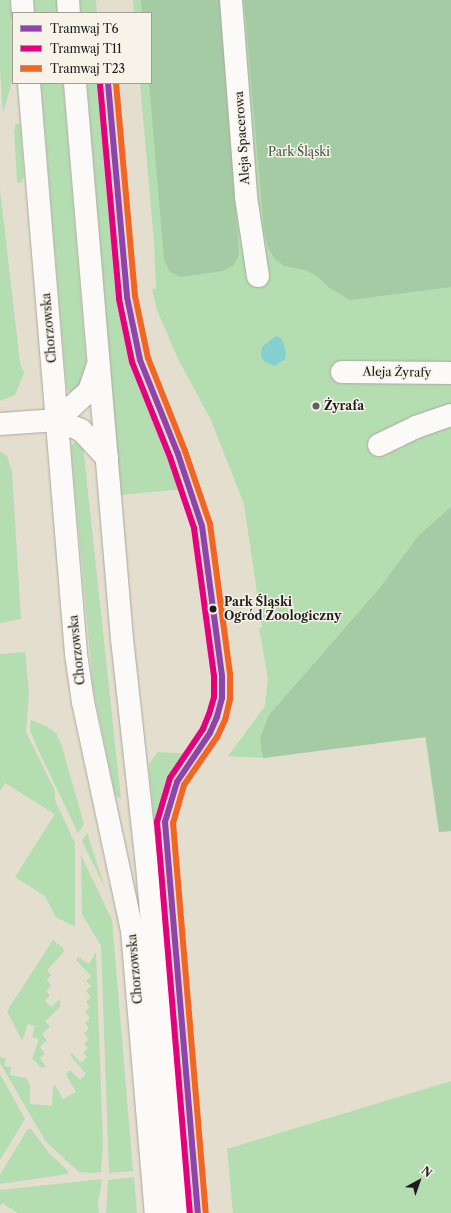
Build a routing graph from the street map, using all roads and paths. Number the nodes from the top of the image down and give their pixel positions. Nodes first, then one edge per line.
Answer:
1 (22, 0) edge
2 (68, 0) edge
3 (231, 0) edge
4 (23, 12) edge
5 (69, 12) edge
6 (29, 84) edge
7 (75, 84) edge
8 (258, 276) dead end
9 (98, 363) junction
10 (342, 372) dead end
11 (451, 373) edge
12 (451, 415) edge
13 (57, 420) junction
14 (0, 424) edge
15 (379, 445) dead end
16 (106, 458) junction
17 (156, 1213) edge
18 (177, 1213) edge

1 - 4 main road
2 - 5 main road
3 - 8 main road, Aleja Spacerowa
6 - 13 main road, Chorzowska
7 - 9 main road, Chorzowska
9 - 13 main road
9 - 16 main road, Chorzowska
10 - 11 main road, Aleja Żyrafy
12 - 15 main road
13 - 14 main road
13 - 16 main road
13 - 17 main road, Chorzowska
16 - 18 main road, Chorzowska

